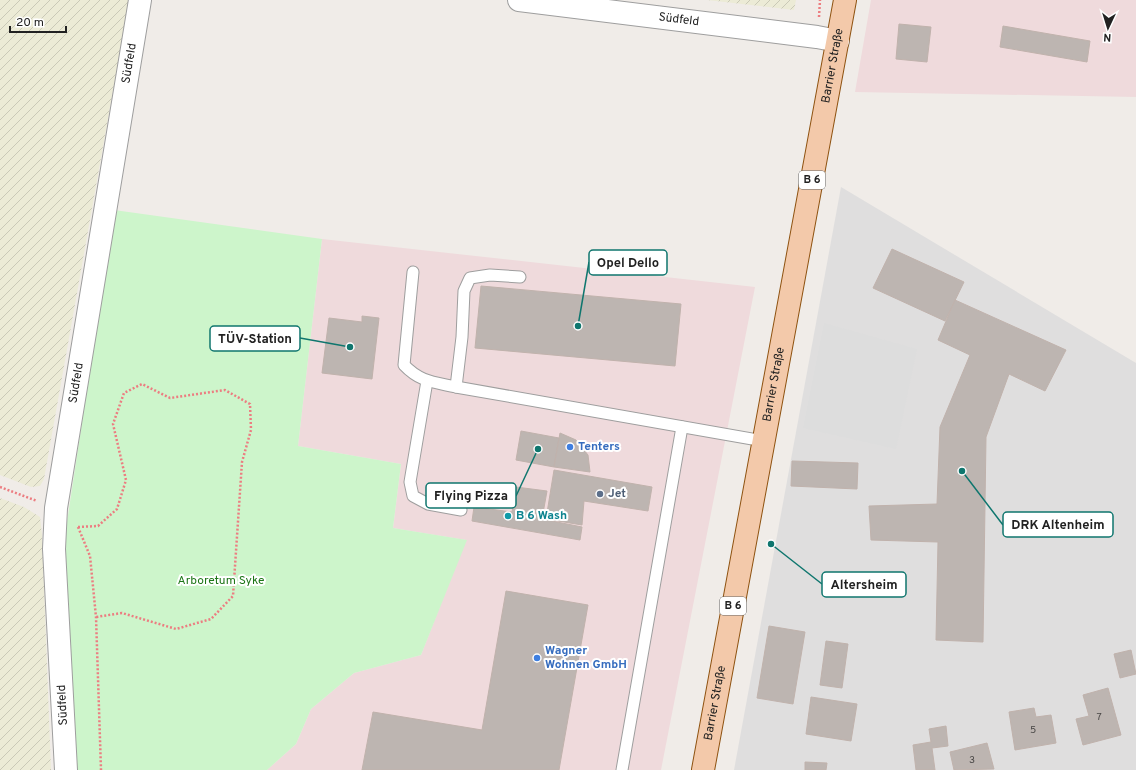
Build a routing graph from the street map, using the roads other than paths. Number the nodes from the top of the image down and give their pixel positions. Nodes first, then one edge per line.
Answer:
1 (140, 0) edge
2 (520, 0) edge
3 (845, 0) edge
4 (838, 41) junction
5 (413, 272) dead end
6 (520, 277) dead end
7 (427, 381) junction
8 (456, 386) junction
9 (682, 427) junction
10 (764, 441) junction
11 (461, 510) dead end
12 (66, 770) edge
13 (622, 770) edge
14 (703, 770) edge

1 - 12 street, Südfeld
2 - 4 street, Südfeld
3 - 4 main road, Barrier Straße / B 6
4 - 10 main road, Barrier Straße / B 6
5 - 7 lane
6 - 8 lane
7 - 8 lane
7 - 11 lane
8 - 9 lane
9 - 10 lane
9 - 13 lane
10 - 14 main road, Barrier Straße / B 6

